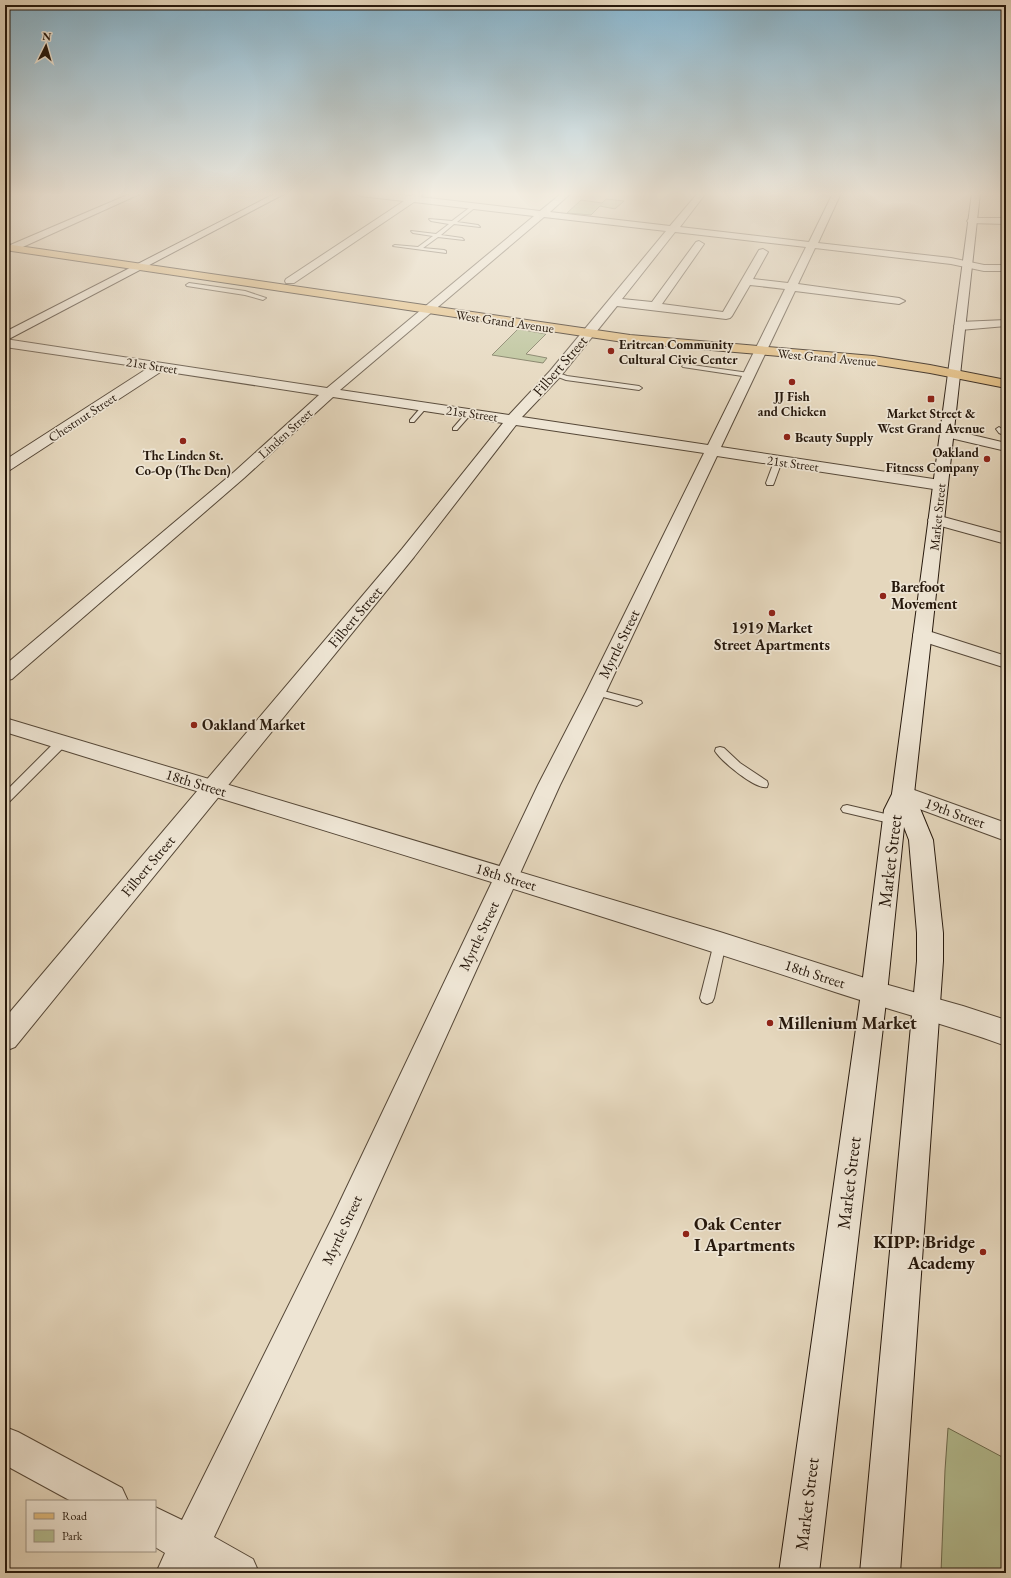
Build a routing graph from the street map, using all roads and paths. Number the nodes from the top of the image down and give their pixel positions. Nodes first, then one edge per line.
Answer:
1 (140, 267) joint
2 (198, 267) edge
3 (310, 267) edge
4 (478, 267) edge
5 (642, 267) edge
6 (683, 267) edge
7 (752, 267) edge
8 (801, 267) edge
9 (967, 267) edge
10 (976, 267) edge
11 (1006, 268) edge
12 (290, 280) junction
13 (746, 281) junction
14 (189, 285) dead end
15 (791, 287) junction
16 (263, 298) dead end
17 (899, 301) dead end
18 (614, 302) junction
19 (432, 305) junction
20 (655, 306) junction
21 (1006, 323) edge
22 (960, 326) junction
23 (592, 329) junction
24 (5, 337) edge
25 (5, 343) edge
26 (762, 346) junction
27 (685, 366) dead end
28 (159, 367) junction
29 (955, 368) junction
30 (555, 374) junction
31 (749, 375) junction
32 (1006, 375) edge
33 (1006, 384) edge
34 (638, 388) dead end
35 (330, 392) junction
36 (425, 406) junction
37 (469, 413) junction
38 (513, 420) junction
39 (412, 421) dead end
40 (455, 429) dead end
41 (1000, 429) dead end
42 (947, 433) junction
43 (1006, 434) edge
44 (1006, 447) edge
45 (712, 451) junction
46 (778, 461) junction
47 (5, 467) edge
48 (770, 482) dead end
49 (940, 485) junction
50 (936, 520) junction
51 (1006, 539) edge
52 (922, 635) junction
53 (1006, 662) edge
54 (5, 675) edge
55 (596, 692) junction
56 (637, 703) dead end
57 (5, 725) edge
58 (62, 742) junction
59 (720, 751) dead end
60 (763, 784) dead end
61 (213, 788) junction
62 (5, 799) edge
63 (899, 807) junction
64 (847, 809) dead end
65 (1006, 832) edge
66 (506, 877) junction
67 (720, 943) junction
68 (874, 993) junction
69 (707, 998) dead end
70 (926, 1008) junction
71 (1006, 1033) edge
72 (5, 1038) edge
73 (5, 1445) edge
74 (107, 1500) edge
75 (156, 1527) edge
76 (183, 1559) edge
77 (239, 1573) edge
78 (798, 1573) edge
79 (880, 1573) edge

1 - 19 main road, West Grand Avenue
1 - 24 street
2 - 12 main road, West Grand Avenue
3 - 12 street
4 - 19 street, Linden Street
5 - 18 street, Filbert Street
6 - 20 street
7 - 13 street
8 - 15 street, Myrtle Street
9 - 22 street, Market Street
10 - 11 street
12 - 19 main road, West Grand Avenue
13 - 15 street
13 - 20 street
14 - 16 lane
15 - 17 street
15 - 26 street, Myrtle Street
18 - 20 street
18 - 23 street, Filbert Street
19 - 23 main road, West Grand Avenue
19 - 35 street, Linden Street
21 - 22 street
22 - 29 street, Market Street
23 - 26 main road, West Grand Avenue
23 - 30 street, Filbert Street
25 - 28 street, 21st Street
26 - 29 main road, West Grand Avenue
26 - 31 street, Myrtle Street
27 - 31 lane
28 - 35 street, 21st Street
28 - 47 street, Chestnut Street
29 - 32 main road, West Grand Avenue
29 - 33 main road, West Grand Avenue
29 - 42 street, Market Street
30 - 34 lane
30 - 38 street, Filbert Street
31 - 45 street, Myrtle Street
35 - 36 street, 21st Street
35 - 54 street, Linden Street
36 - 37 street, 21st Street
36 - 39 lane
37 - 38 street, 21st Street
37 - 40 lane
38 - 45 street, 21st Street
38 - 61 street, Filbert Street
41 - 43 lane
42 - 44 street
42 - 49 street, Market Street
45 - 46 street, 21st Street
45 - 55 street, Myrtle Street
46 - 48 lane
46 - 49 street, 21st Street
49 - 50 street, Market Street
50 - 51 street
50 - 52 street, Market Street
52 - 53 street
52 - 63 street, Market Street
55 - 56 lane
55 - 66 street, Myrtle Street
57 - 58 street, 18th Street
58 - 61 street, 18th Street
58 - 62 lane
59 - 60 lane
61 - 66 street, 18th Street
61 - 72 street, Filbert Street
63 - 64 lane
63 - 65 street, 19th Street
63 - 68 street, Market Street
63 - 70 street, Market Street
66 - 67 street, 18th Street
66 - 76 street, Myrtle Street
67 - 68 street, 18th Street
67 - 69 lane
68 - 70 street, 18th Street
68 - 78 street, Market Street
70 - 71 street, 18th Street
70 - 79 street, Market Street
73 - 74 street
75 - 76 street
76 - 77 street

